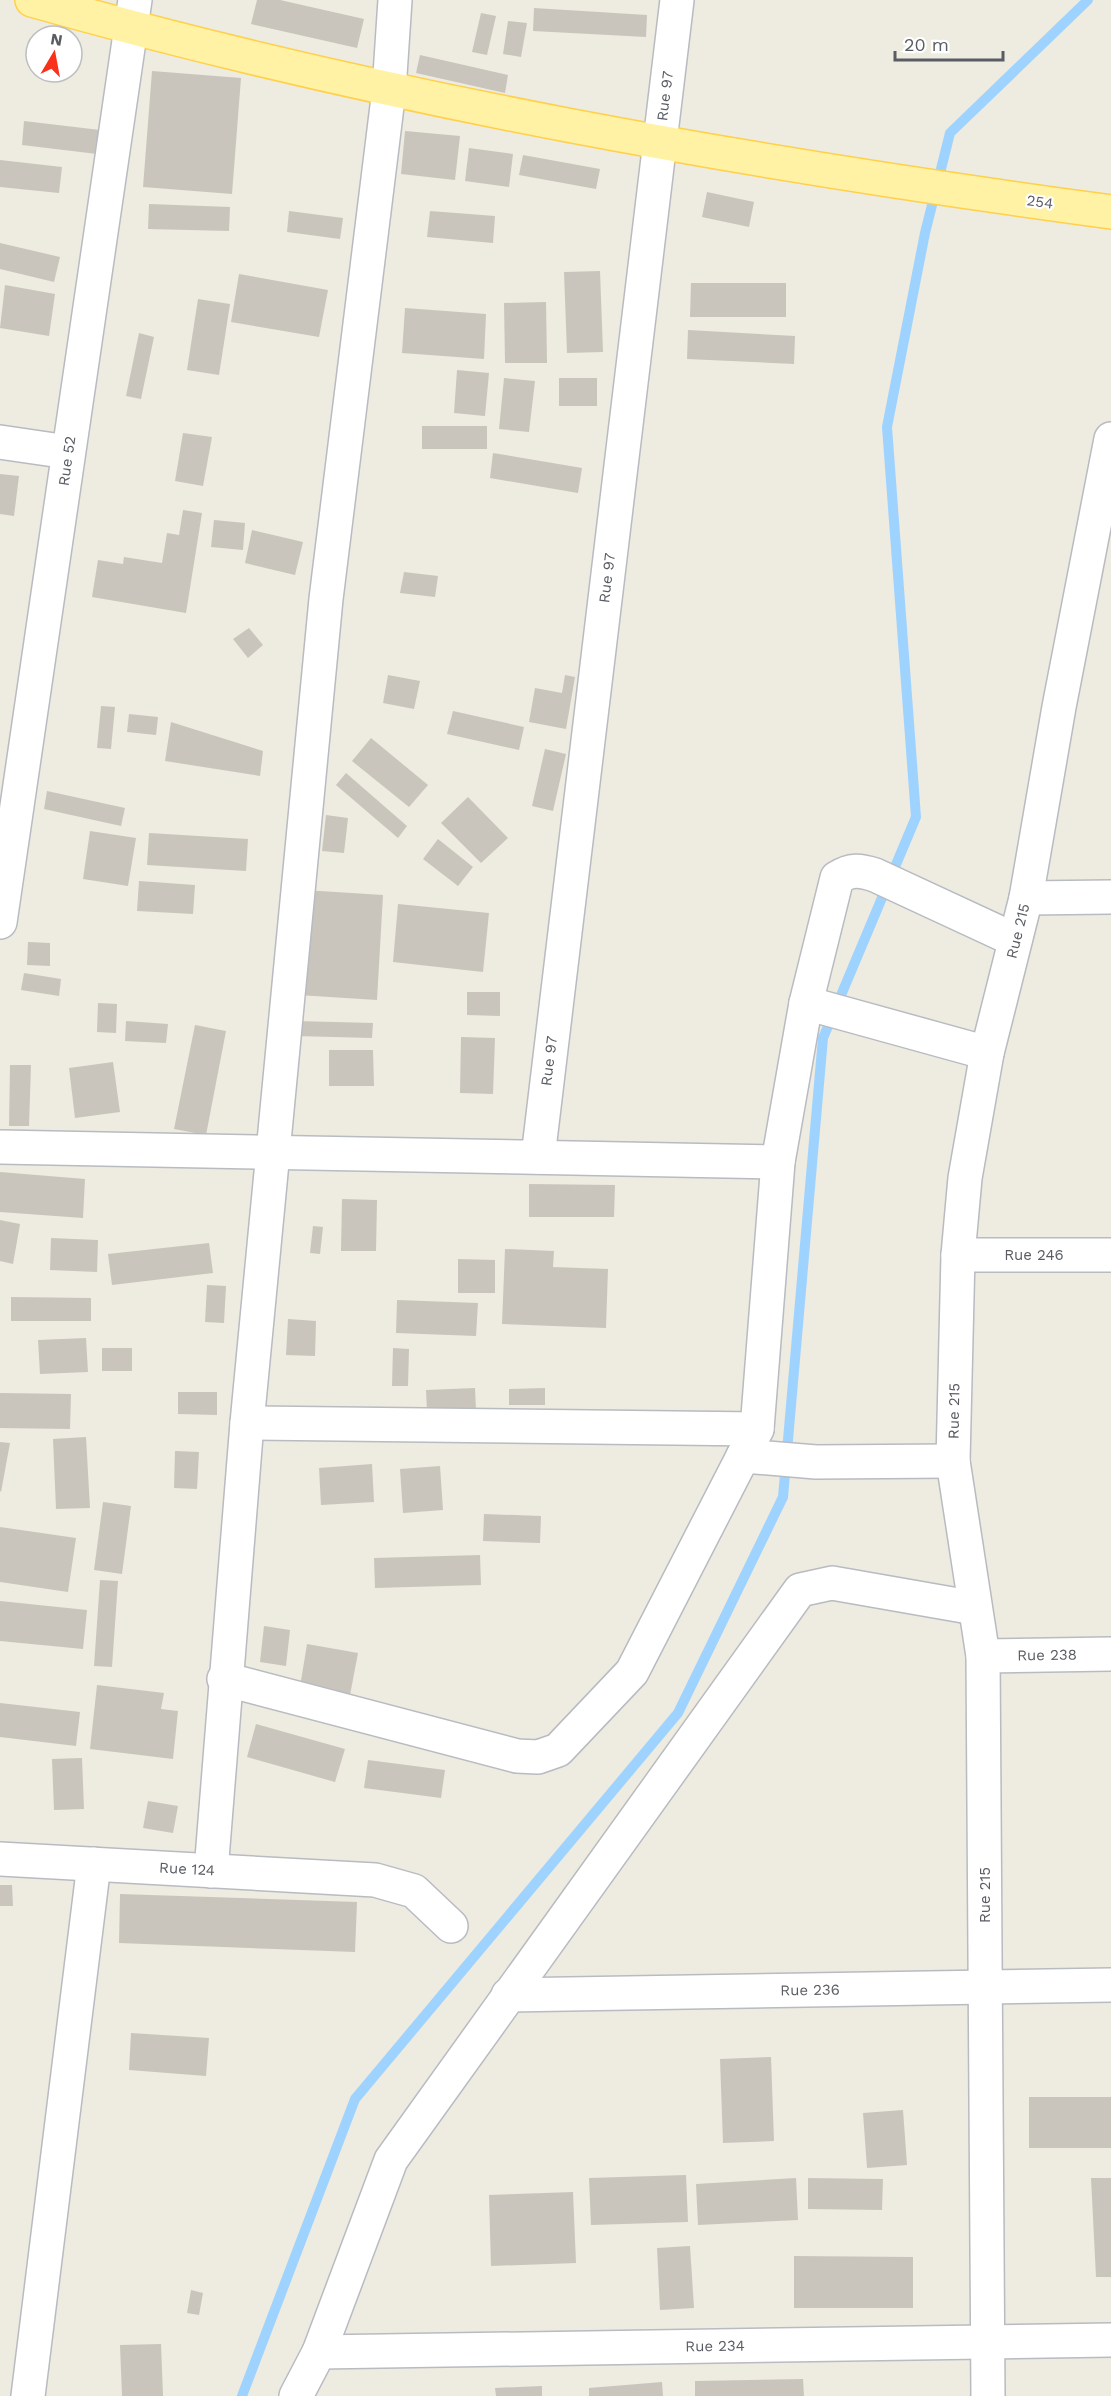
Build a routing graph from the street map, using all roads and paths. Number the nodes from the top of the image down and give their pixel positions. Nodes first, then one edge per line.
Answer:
1 (32, 0) edge
2 (395, 0) edge
3 (676, 0) edge
4 (133, 14) edge
5 (388, 90) junction
6 (660, 141) junction
7 (1111, 212) edge
8 (1111, 439) edge
9 (0, 442) edge
10 (69, 452) junction
11 (1111, 897) edge
12 (1026, 898) junction
13 (0, 922) edge
14 (1015, 940) junction
15 (825, 1008) junction
16 (987, 1053) junction
17 (0, 1147) edge
18 (273, 1151) junction
19 (538, 1157) junction
20 (778, 1162) junction
21 (958, 1255) junction
22 (1111, 1255) edge
23 (247, 1423) junction
24 (750, 1443) junction
25 (952, 1461) junction
26 (975, 1608) junction
27 (1111, 1654) edge
28 (983, 1656) junction
29 (224, 1679) junction
30 (0, 1859) edge
31 (94, 1864) junction
32 (211, 1871) junction
33 (451, 1926) dead end
34 (1111, 1985) edge
35 (985, 1987) junction
36 (508, 1995) junction
37 (1111, 2340) edge
38 (988, 2342) junction
39 (319, 2352) junction
40 (28, 2396) edge
41 (296, 2396) edge
42 (988, 2396) edge

1 - 4 main road, 254
2 - 5 street
3 - 6 street, Rue 97
4 - 5 main road, 254
4 - 10 street, Rue 52
5 - 6 main road, 254
5 - 18 street
6 - 7 main road, 254
6 - 19 street, Rue 97
8 - 12 street, Rue 215
9 - 10 street
10 - 13 street, Rue 52
11 - 12 street
12 - 14 street, Rue 215
14 - 15 street
14 - 16 street, Rue 215
15 - 16 street
15 - 20 street
16 - 21 street, Rue 215
17 - 18 street
18 - 19 street
18 - 23 street
19 - 20 street
20 - 24 street
21 - 22 street, Rue 246
21 - 25 street, Rue 215
23 - 24 street
23 - 29 street
24 - 25 street
24 - 29 street
25 - 26 street, Rue 215
26 - 28 street, Rue 215
26 - 36 street
27 - 28 street, Rue 238
28 - 35 street, Rue 215
29 - 32 street
30 - 31 street, Rue 124
31 - 32 street, Rue 124
31 - 40 street
32 - 33 street, Rue 124
34 - 35 street, Rue 236
35 - 36 street, Rue 236
35 - 38 street, Rue 215
36 - 39 street
37 - 38 street, Rue 234
38 - 39 street, Rue 234
38 - 42 street, Rue 215
39 - 41 street

